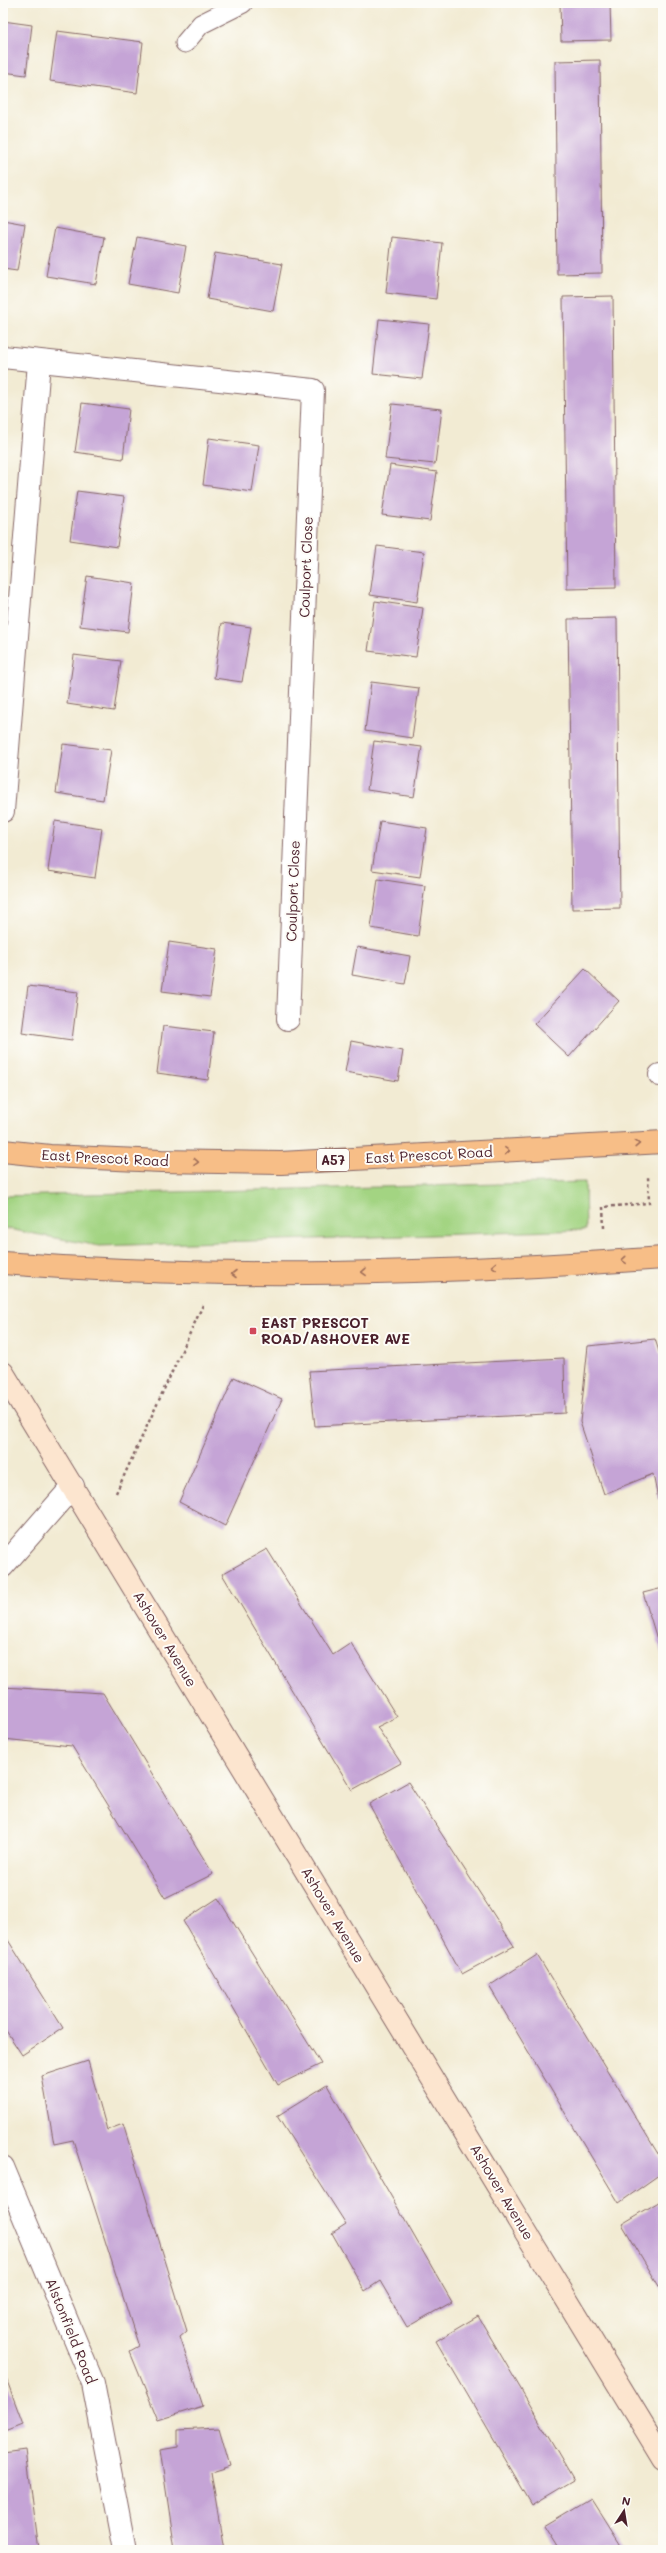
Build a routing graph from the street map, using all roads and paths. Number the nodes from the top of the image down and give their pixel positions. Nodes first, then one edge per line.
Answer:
1 (244, 3) edge
2 (185, 44) dead end
3 (3, 357) edge
4 (39, 362) junction
5 (3, 811) edge
6 (288, 1019) dead end
7 (663, 1142) edge
8 (3, 1151) edge
9 (647, 1173) dead end
10 (604, 1230) dead end
11 (663, 1258) edge
12 (3, 1263) edge
13 (217, 1274) junction
14 (3, 1373) edge
15 (73, 1486) junction
16 (100, 1530) junction
17 (3, 1566) edge
18 (3, 2167) edge
19 (663, 2458) edge
20 (125, 2550) edge

1 - 2 lane
3 - 4 street, Coulport Close
4 - 5 street
4 - 6 street, Coulport Close
8 -> 7 highway, East Prescot Road / A57
9 - 10 path
11 -> 13 highway
12 - 13 highway
13 - 16 path
14 - 15 street, Ashover Avenue
15 - 16 street, Ashover Avenue
15 - 17 street
16 - 19 street, Ashover Avenue
18 - 20 street, Alstonfield Road

